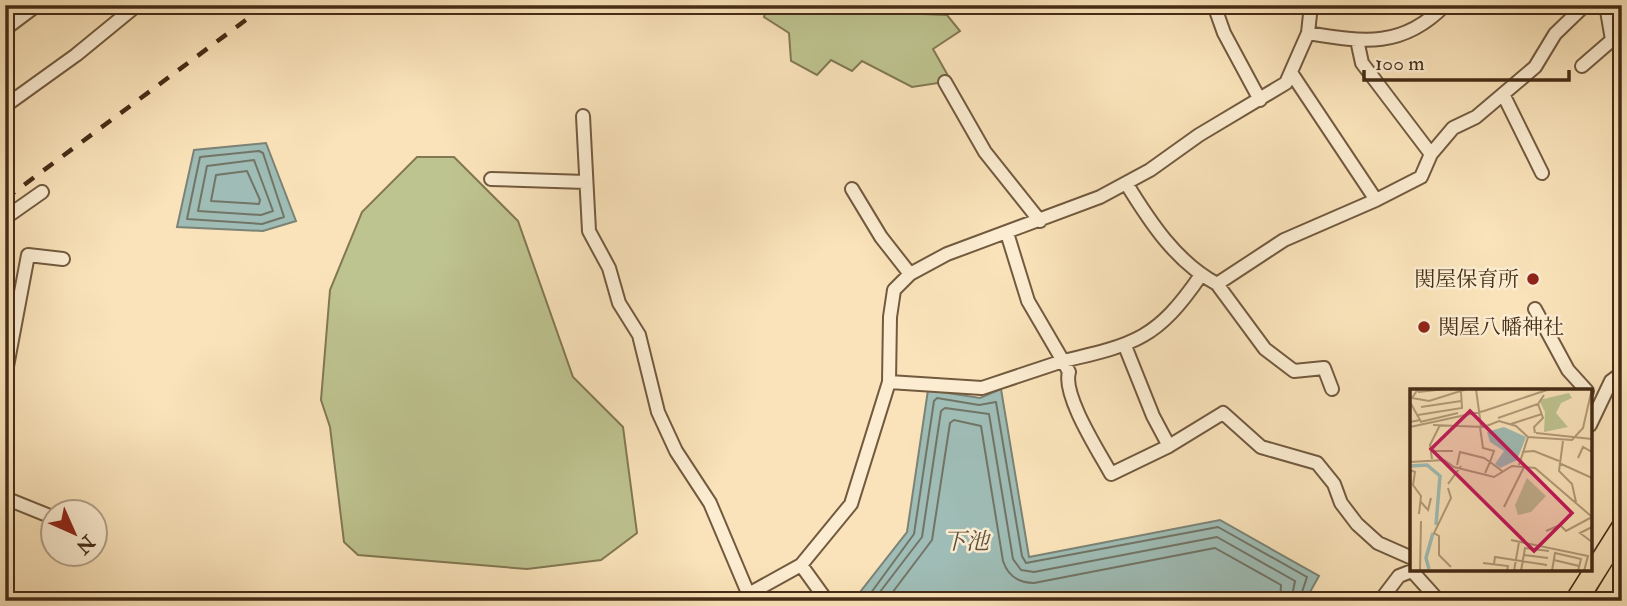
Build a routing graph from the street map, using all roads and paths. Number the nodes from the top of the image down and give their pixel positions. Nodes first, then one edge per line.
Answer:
1 (37, 5) edge
2 (137, 5) edge
3 (1214, 5) edge
4 (1311, 5) edge
5 (1445, 5) edge
6 (1585, 5) edge
7 (1606, 5) edge
8 (5, 29) edge
9 (1308, 33) junction
10 (1356, 40) junction
11 (1582, 66) dead end
12 (1292, 74) junction
13 (945, 82) dead end
14 (1503, 94) junction
15 (1260, 100) junction
16 (5, 106) edge
17 (583, 116) dead end
18 (1431, 154) junction
19 (1542, 173) dead end
20 (491, 178) dead end
21 (586, 182) junction
22 (1126, 183) junction
23 (852, 189) dead end
24 (42, 192) dead end
25 (1376, 200) junction
26 (5, 218) edge
27 (1040, 221) junction
28 (1007, 233) junction
29 (63, 258) dead end
30 (910, 274) junction
31 (1201, 275) junction
32 (1217, 284) junction
33 (1535, 309) dead end
34 (9, 345) edge
35 (1125, 346) junction
36 (1063, 361) junction
37 (1622, 373) edge
38 (5, 377) edge
39 (889, 382) junction
40 (1332, 389) dead end
41 (1586, 389) edge
42 (1592, 396) edge
43 (1169, 446) junction
44 (5, 498) edge
45 (38, 511) edge
46 (1622, 527) edge
47 (1410, 563) edge
48 (802, 565) junction
49 (1410, 569) edge
50 (1622, 570) edge
51 (1418, 571) edge
52 (747, 593) junction
53 (736, 601) edge
54 (827, 601) edge
55 (1380, 601) edge
56 (1439, 601) edge
57 (1576, 601) edge
58 (1603, 601) edge

1 - 8 street
2 - 16 street
3 - 15 street
4 - 9 street
5 - 10 street
6 - 14 street
7 - 11 street
9 - 10 street
9 - 12 street
10 - 18 street
12 - 15 street
12 - 25 street
13 - 27 street
14 - 18 street
14 - 19 street
15 - 22 street
17 - 21 street
18 - 25 street
20 - 21 street
21 - 52 street
22 - 27 street
22 - 31 street
23 - 30 street
24 - 26 street
25 - 32 street
27 - 28 street
28 - 30 street
28 - 36 street
29 - 34 street
30 - 39 street
31 - 32 street
31 - 35 street
32 - 40 street
33 - 41 street
34 - 38 street
35 - 36 street
35 - 43 street
36 - 39 street
36 - 43 street
37 - 42 street
39 - 48 street
43 - 47 street
44 - 45 street
46 - 57 highway
48 - 52 street
48 - 54 street
49 - 55 street
50 - 58 highway
51 - 56 street
52 - 53 street

